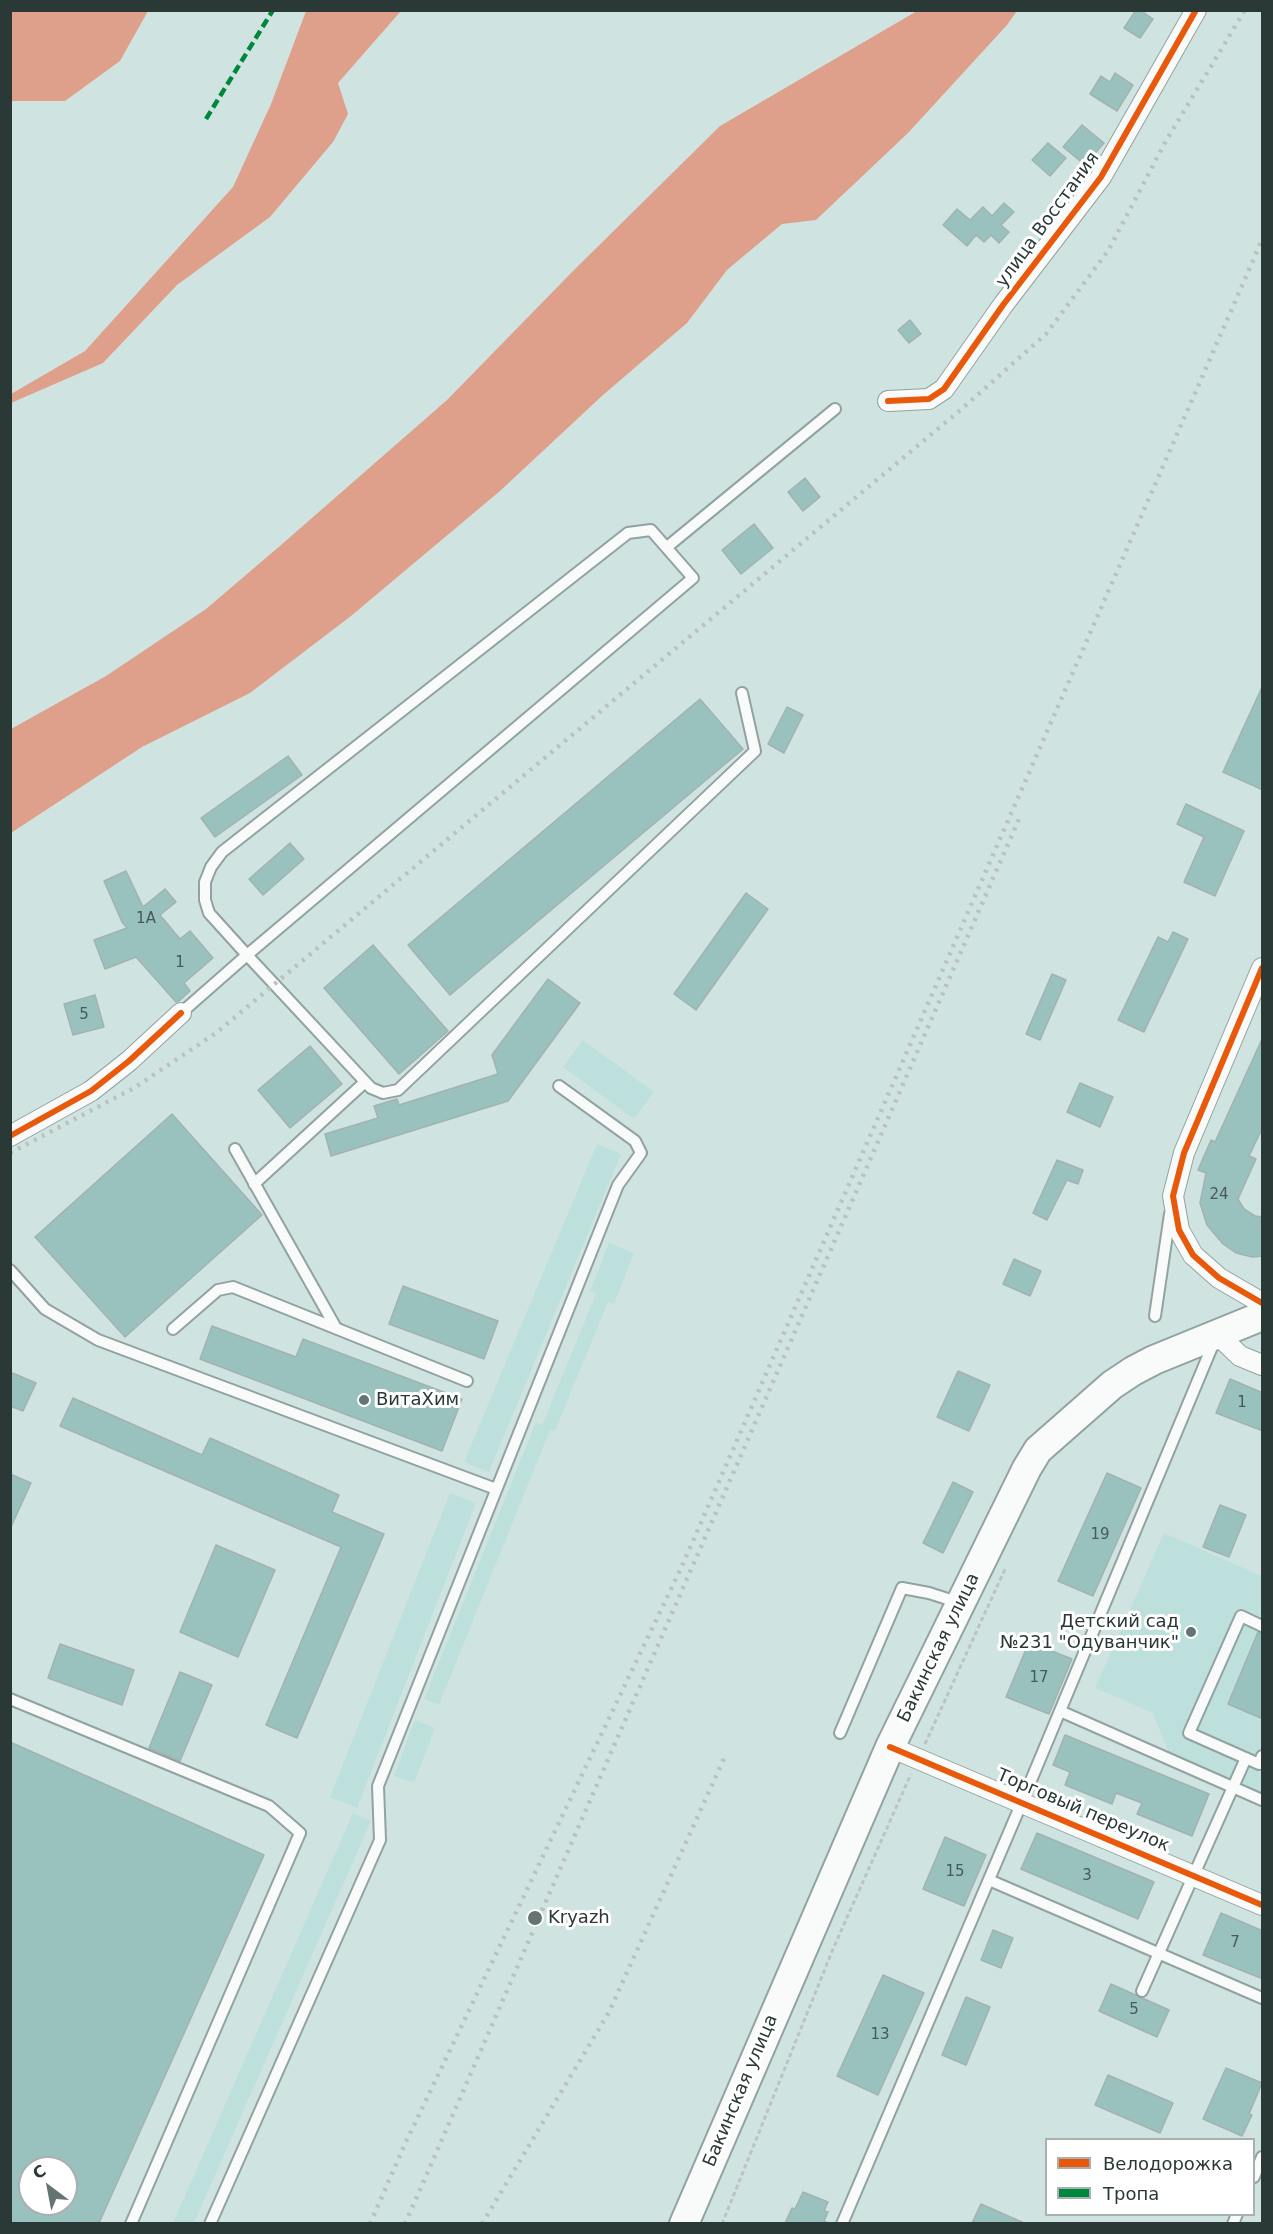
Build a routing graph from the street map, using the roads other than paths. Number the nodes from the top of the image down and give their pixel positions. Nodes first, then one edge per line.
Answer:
1 (1196, 10) edge
2 (888, 401) dead end
3 (835, 409) dead end
4 (667, 547) junction
5 (742, 693) dead end
6 (247, 955) junction
7 (1263, 968) edge
8 (181, 1013) joint
9 (365, 1082) junction
10 (559, 1086) dead end
11 (10, 1136) edge
12 (234, 1149) dead end
13 (254, 1184) junction
14 (1173, 1196) junction
15 (10, 1270) edge
16 (1263, 1303) edge
17 (1155, 1316) dead end
18 (1263, 1316) edge
19 (336, 1328) junction
20 (173, 1329) dead end
21 (1217, 1334) junction
22 (1263, 1365) edge
23 (467, 1380) dead end
24 (496, 1489) junction
25 (960, 1603) junction
26 (1263, 1626) edge
27 (10, 1699) edge
28 (1060, 1711) junction
29 (840, 1733) dead end
30 (890, 1747) junction
31 (1263, 1756) edge
32 (1246, 1758) junction
33 (1233, 1788) junction
34 (1263, 1800) edge
35 (1022, 1802) junction
36 (1194, 1875) junction
37 (989, 1880) junction
38 (1263, 1905) edge
39 (1159, 1953) junction
40 (1142, 1991) dead end
41 (1263, 1998) edge
42 (1263, 2157) edge
43 (1255, 2175) edge
44 (130, 2223) edge
45 (210, 2223) edge
46 (684, 2223) edge
47 (842, 2223) edge

1 - 2 street, улица Восстания
3 - 4 lane
4 - 6 lane
4 - 6 lane
5 - 9 lane
6 - 8 lane
6 - 9 lane
7 - 14 street
8 - 11 street
9 - 13 lane
10 - 24 lane
12 - 13 lane
13 - 19 lane
14 - 16 street
14 - 17 lane
15 - 24 lane
18 - 21 main road, Бакинская улица
19 - 20 lane
19 - 23 lane
21 - 22 street
21 - 25 main road, Бакинская улица
21 - 28 lane
24 - 45 lane
25 - 29 lane
25 - 30 main road, Бакинская улица
26 - 32 lane
27 - 44 lane
28 - 33 lane
28 - 35 lane
30 - 35 street, Торговый переулок
30 - 46 main road, Бакинская улица
31 - 32 lane
32 - 33 lane
33 - 34 lane
33 - 36 lane
35 - 36 street, Торговый переулок
35 - 37 lane
36 - 38 street, Торговый переулок
36 - 39 lane
37 - 39 lane
37 - 47 lane
39 - 40 lane
39 - 41 lane
42 - 43 lane

